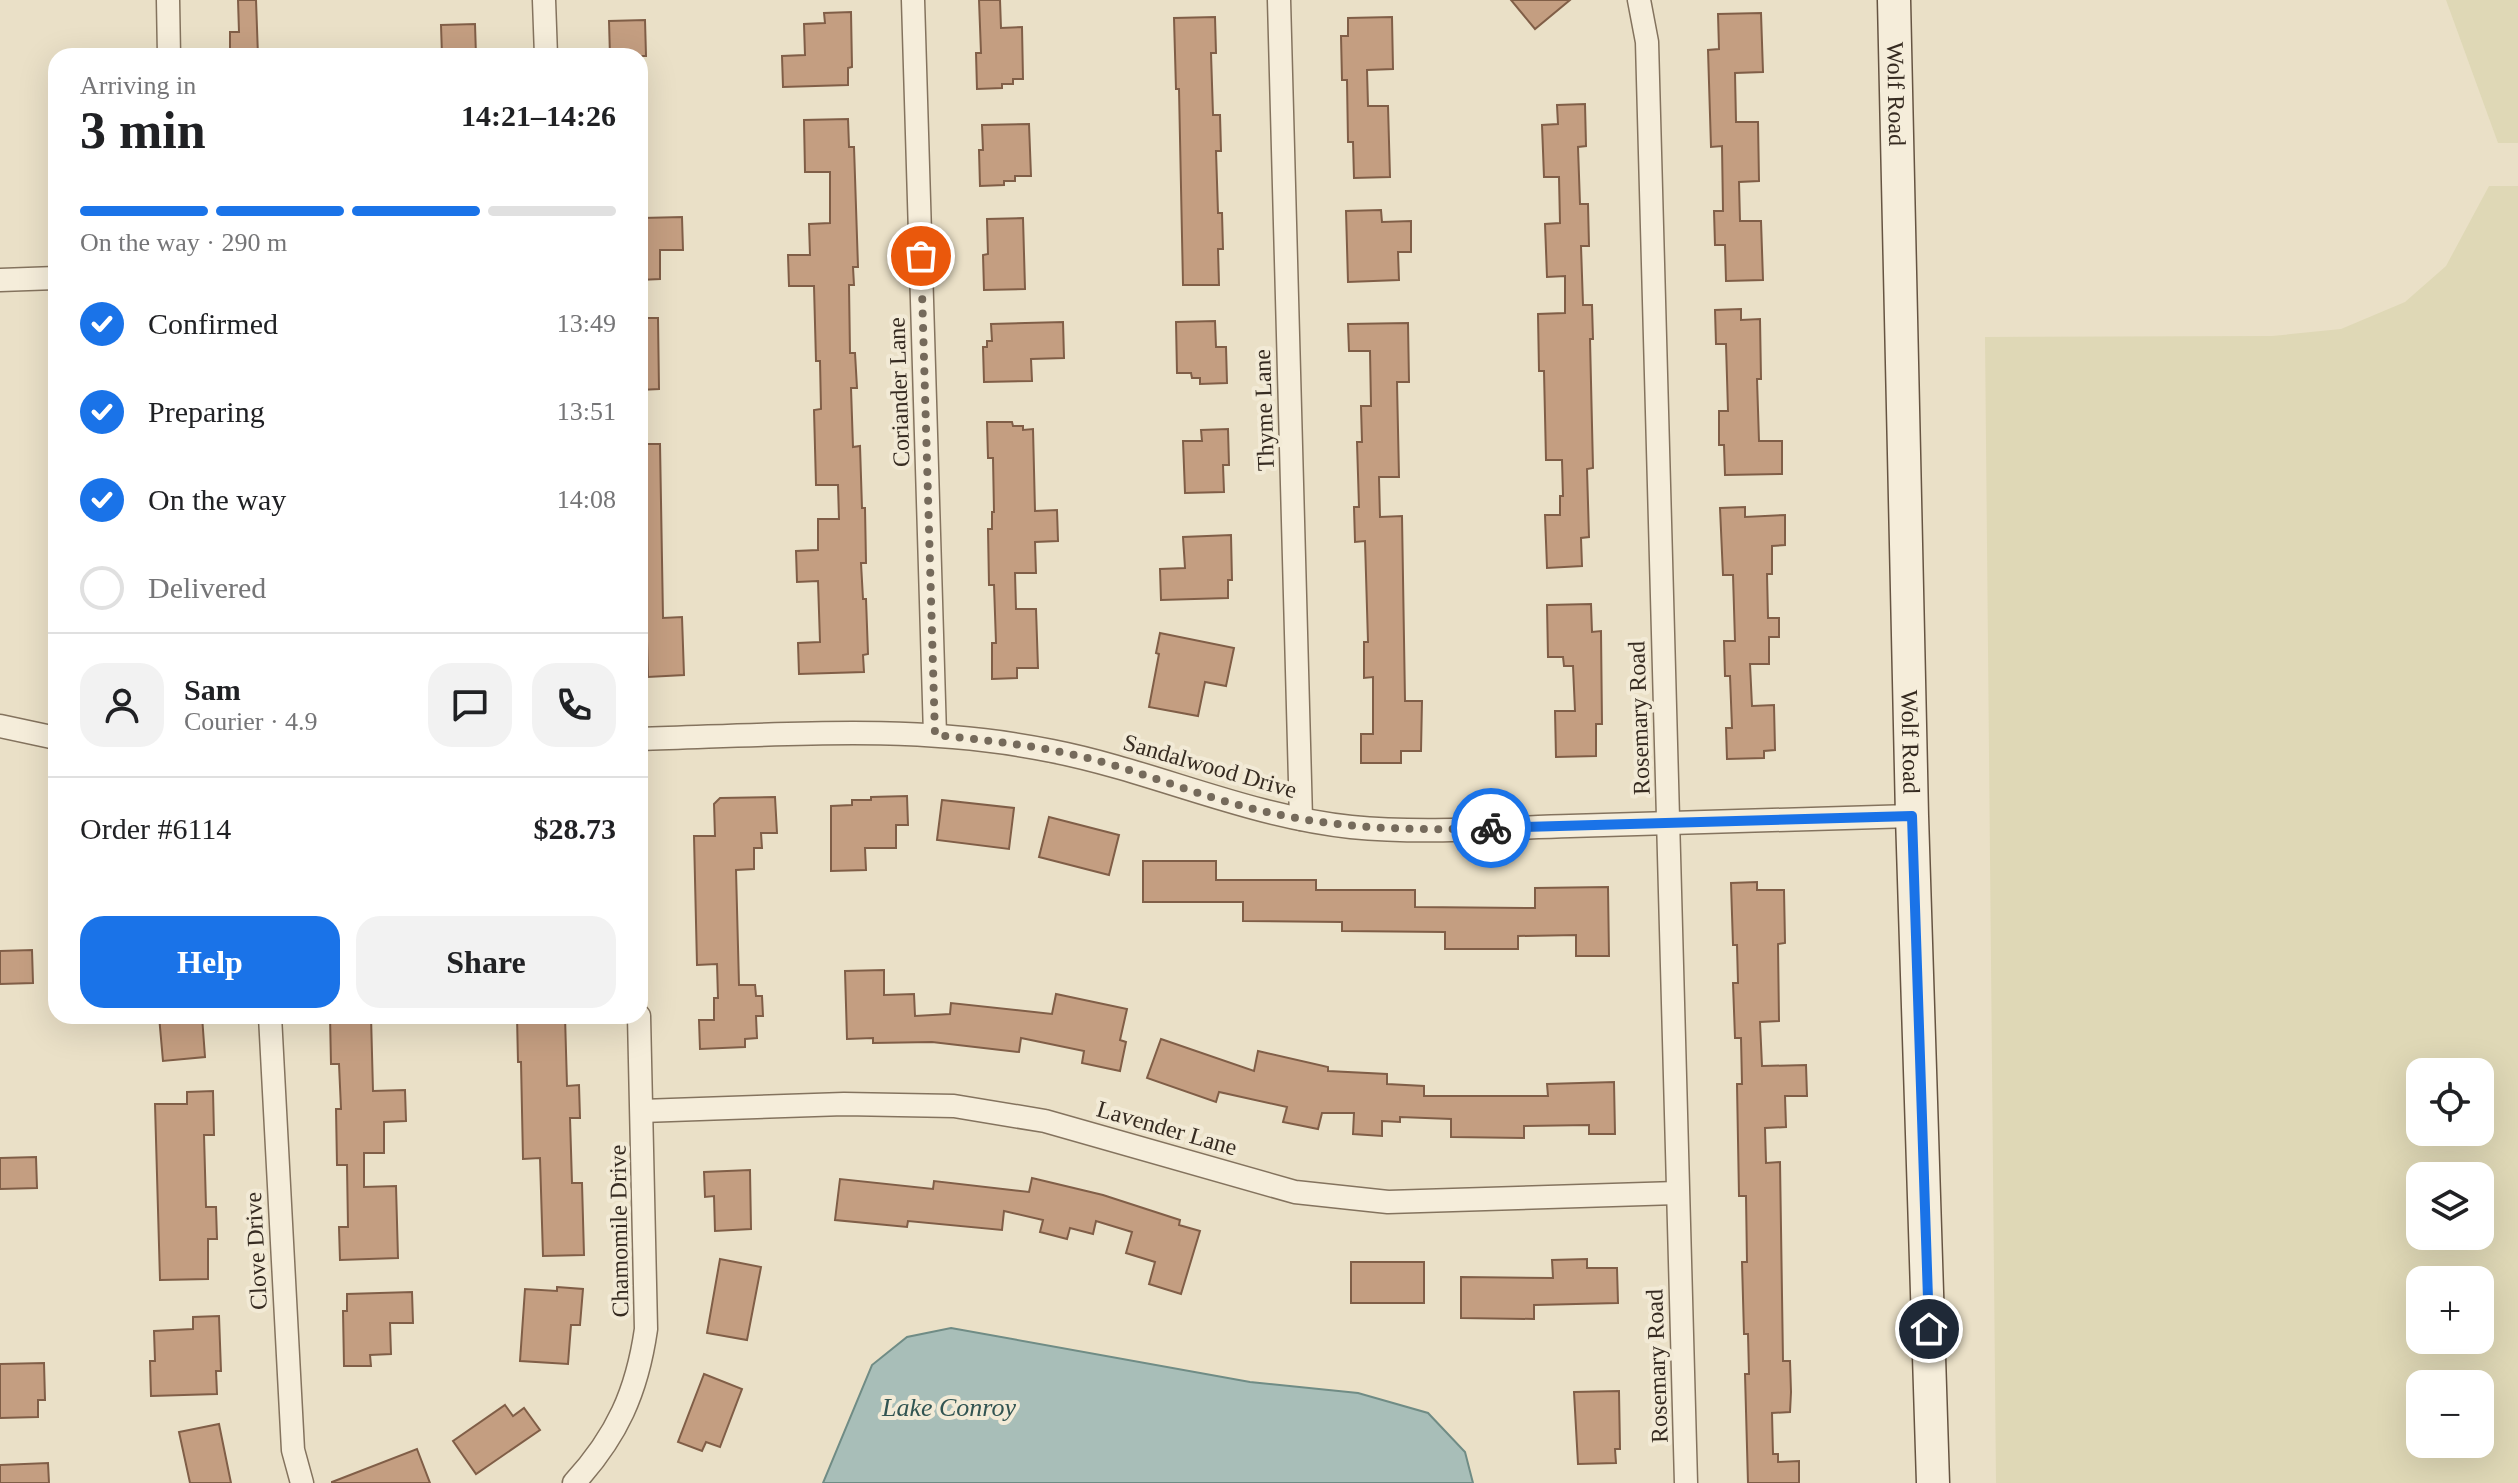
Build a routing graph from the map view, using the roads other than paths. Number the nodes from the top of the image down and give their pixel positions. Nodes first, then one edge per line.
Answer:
1 (168, 0) edge
2 (544, 0) edge
3 (913, 0) edge
4 (1279, 0) edge
5 (1639, 0) edge
6 (1894, 0) edge
7 (169, 48) edge
8 (546, 48) edge
9 (48, 278) edge
10 (0, 280) edge
11 (0, 726) edge
12 (935, 735) junction
13 (48, 736) edge
14 (648, 739) edge
15 (1912, 816) junction
16 (1301, 819) junction
17 (1668, 823) junction
18 (270, 1024) edge
19 (639, 1024) edge
20 (642, 1111) junction
21 (1677, 1193) junction
22 (302, 1483) edge
23 (574, 1483) edge
24 (1686, 1483) edge
25 (1933, 1483) edge

1 - 7 street
2 - 8 street
3 - 12 street, Coriander Lane
4 - 16 street, Thyme Lane
5 - 17 street, Rosemary Road
6 - 15 main road, Wolf Road
9 - 10 street
11 - 13 street
12 - 14 street, Sandalwood Drive
12 - 16 street, Sandalwood Drive
15 - 17 street, Sandalwood Drive
15 - 25 main road, Wolf Road
16 - 17 street, Sandalwood Drive
17 - 21 street, Rosemary Road
18 - 22 street, Clove Drive
19 - 20 street, Chamomile Drive
20 - 21 street, Lavender Lane
20 - 23 street, Chamomile Drive
21 - 24 street, Rosemary Road

